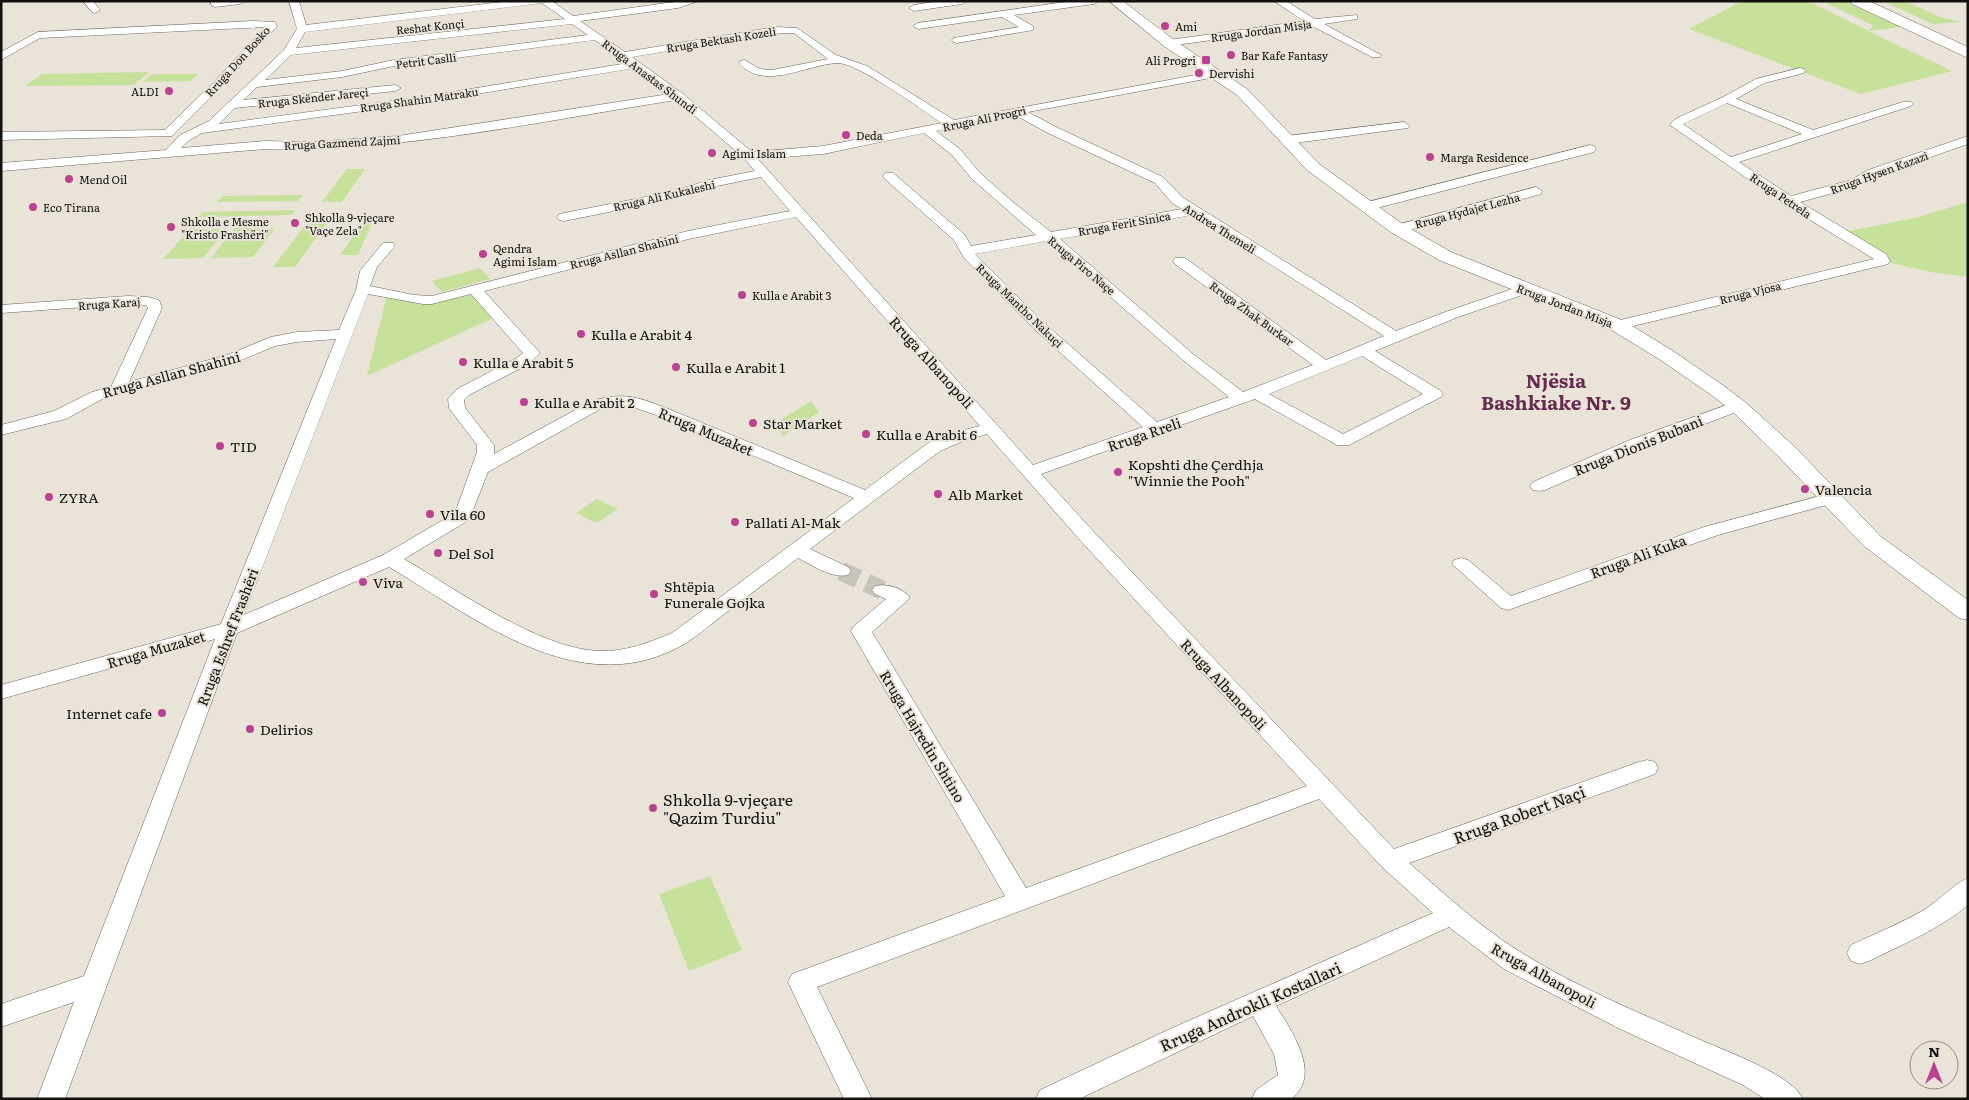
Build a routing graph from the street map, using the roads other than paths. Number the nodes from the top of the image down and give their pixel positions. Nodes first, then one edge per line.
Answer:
1 (88, 1) edge
2 (215, 1) edge
3 (240, 1) edge
4 (294, 1) edge
5 (538, 1) edge
6 (545, 1) edge
7 (694, 1) edge
8 (962, 1) edge
9 (1094, 1) edge
10 (1115, 1) edge
11 (1279, 1) edge
12 (1856, 1) edge
13 (1869, 1) edge
14 (950, 2) edge
15 (914, 8) dead end
16 (95, 10) dead end
17 (1004, 14) junction
18 (1352, 17) dead end
19 (573, 20) junction
20 (1312, 22) junction
21 (918, 26) dead end
22 (302, 29) junction
23 (598, 37) junction
24 (958, 40) dead end
25 (1170, 42) junction
26 (1968, 46) edge
27 (288, 52) junction
28 (1968, 53) edge
29 (624, 55) junction
30 (1376, 55) dead end
31 (1, 57) edge
32 (839, 60) junction
33 (744, 63) dead end
34 (636, 64) junction
35 (1800, 71) dead end
36 (1217, 74) junction
37 (255, 84) junction
38 (395, 88) dead end
39 (679, 96) junction
40 (1727, 99) junction
41 (1907, 104) dead end
42 (232, 105) junction
43 (1017, 111) junction
44 (952, 124) junction
45 (1404, 126) dead end
46 (1679, 127) joint
47 (926, 129) junction
48 (200, 130) junction
49 (1814, 135) junction
50 (1, 136) edge
51 (1287, 140) junction
52 (1968, 140) edge
53 (1590, 149) dead end
54 (169, 154) junction
55 (749, 156) junction
56 (1730, 161) junction
57 (1, 167) edge
58 (764, 173) junction
59 (889, 176) dead end
60 (1536, 191) dead end
61 (1789, 201) junction
62 (1366, 207) junction
63 (1193, 211) junction
64 (799, 214) junction
65 (564, 217) dead end
66 (1398, 229) junction
67 (1050, 236) junction
68 (388, 246) dead end
69 (967, 251) junction
70 (1180, 261) dead end
71 (1883, 261) joint
72 (1526, 289) junction
73 (362, 290) junction
74 (475, 290) junction
75 (1, 309) edge
76 (1617, 325) junction
77 (345, 334) junction
78 (1396, 337) junction
79 (1363, 350) junction
80 (1323, 365) junction
81 (118, 388) junction
82 (1249, 396) junction
83 (1738, 406) junction
84 (991, 428) junction
85 (1, 430) edge
86 (1156, 430) junction
87 (478, 470) junction
88 (1032, 472) junction
89 (1539, 486) dead end
90 (866, 497) junction
91 (1831, 498) junction
92 (796, 550) junction
93 (390, 559) junction
94 (1461, 564) dead end
95 (841, 571) tunnel mouth
96 (882, 590) tunnel mouth
97 (1968, 612) edge
98 (231, 628) junction
99 (1, 692) edge
100 (1647, 768) dead end
101 (1322, 789) junction
102 (1390, 860) junction
103 (1968, 888) edge
104 (1021, 901) junction
105 (1452, 915) junction
106 (1860, 953) dead end
107 (94, 984) junction
108 (1259, 1002) junction
109 (1, 1016) edge
110 (51, 1099) edge
111 (858, 1099) edge
112 (1050, 1099) edge
113 (1266, 1099) edge
114 (1789, 1099) edge

1 - 16 street
2 - 3 street
4 - 22 street
5 - 22 street
6 - 19 street, Rruga Anastas Shundi
7 - 19 street, Reshat Konçi
8 - 14 street
9 - 17 street
10 - 25 street, Rruga Jordan Misja
11 - 20 street
12 - 28 main road
13 - 26 main road
14 - 15 street
17 - 21 street
17 - 24 street
18 - 20 street, Rruga Jordan Misja
19 - 23 street, Rruga Anastas Shundi
19 - 27 street, Reshat Konçi
20 - 25 street, Rruga Jordan Misja
20 - 30 street
22 - 27 street, Rruga Skënder Jareçi
23 - 29 street, Rruga Anastas Shundi
23 - 37 street, Petrit Caslli
25 - 36 street, Rruga Jordan Misja
27 - 37 street, Rruga Skënder Jareçi
29 - 32 street, Rruga Bektash Kozeli
29 - 34 street, Rruga Anastas Shundi
31 - 50 street, Rruga Don Bosko
32 - 33 street, Rruga Bektash Kozeli
32 - 44 street, Rruga Bektash Kozeli
34 - 39 street, Rruga Anastas Shundi
34 - 48 street, Rruga Shahin Matraku
35 - 40 street
36 - 43 street, Rruga Ali Progri
36 - 51 street, Rruga Jordan Misja
37 - 42 street, Rruga Skënder Jareçi
38 - 42 street, Rruga Skënder Jareçi
39 - 54 street, Rruga Gazmend Zajmi
39 - 55 street, Rruga Anastas Shundi
40 - 46 street
40 - 49 street
41 - 49 street
42 - 48 street, Rruga Skënder Jareçi
43 - 44 street, Rruga Ali Progri
43 - 63 street, Andrea Themeli
44 - 47 street, Rruga Ali Progri
45 - 51 street
46 - 56 street, Rruga Petrela
47 - 55 street, Rruga Ali Progri
47 - 67 street, Rruga Piro Naçe
48 - 54 street, Rruga Skënder Jareçi
49 - 56 street
51 - 62 street, Rruga Jordan Misja
52 - 61 street, Rruga Hysen Kazazi
53 - 62 street
54 - 57 street, Rruga Gazmend Zajmi
55 - 58 street, Rruga Albanopoli
56 - 61 street, Rruga Petrela
58 - 64 street, Rruga Albanopoli
58 - 65 street, Rruga Ali Kukaleshi
59 - 69 street, Rruga Mantho Nakuçi
60 - 66 street, Rruga Hydajet Lezha
61 - 71 street, Rruga Petrela
62 - 66 street, Rruga Jordan Misja
63 - 67 street, Rruga Ferit Sinica
63 - 78 street, Andrea Themeli
64 - 74 street, Rruga Asllan Shahini
64 - 84 street, Rruga Albanopoli
66 - 72 street, Rruga Jordan Misja
67 - 69 street, Rruga Ferit Sinica
67 - 82 street, Rruga Piro Naçe
68 - 73 street
69 - 86 street, Rruga Mantho Nakuçi
70 - 80 street, Rruga Zhak Burkar
71 - 76 street, Rruga Vjosa
72 - 76 street, Rruga Jordan Misja
72 - 78 street, Rruga Rreli
73 - 74 street, Rruga Asllan Shahini
73 - 77 street, Rruga Eshref Frashëri
74 - 87 street
75 - 81 street, Rruga Karaj
76 - 83 street, Rruga Jordan Misja
77 - 81 street, Rruga Asllan Shahini
77 - 98 street, Rruga Eshref Frashëri
78 - 79 street, Rruga Rreli
79 - 80 street, Rruga Rreli
79 - 82 street
80 - 82 street, Rruga Rreli
81 - 85 street, Rruga Asllan Shahini
82 - 86 street, Rruga Rreli
83 - 89 street, Rruga Dionis Bubani
83 - 91 street, Rruga Jordan Misja
84 - 88 street, Rruga Albanopoli
84 - 90 street
86 - 88 street, Rruga Rreli
87 - 90 street, Rruga Muzaket
87 - 93 street, Rruga Muzaket
88 - 101 street, Rruga Albanopoli
90 - 92 street
91 - 94 street, Rruga Ali Kuka
91 - 97 street, Rruga Jordan Misja
92 - 93 street
92 - 95 street
93 - 98 street, Rruga Muzaket
96 - 104 street, Rruga Hajredin Shtino
98 - 99 street, Rruga Muzaket
98 - 107 street, Rruga Eshref Frashëri
100 - 102 street, Rruga Robert Naçi
101 - 102 street, Rruga Albanopoli
101 - 104 street
102 - 105 street, Rruga Albanopoli
103 - 106 street
104 - 111 street
105 - 108 street, Rruga Androkli Kostallari
105 - 114 street, Rruga Albanopoli
107 - 109 street
107 - 110 street, Rruga Eshref Frashëri
108 - 112 street, Rruga Androkli Kostallari
108 - 113 street

